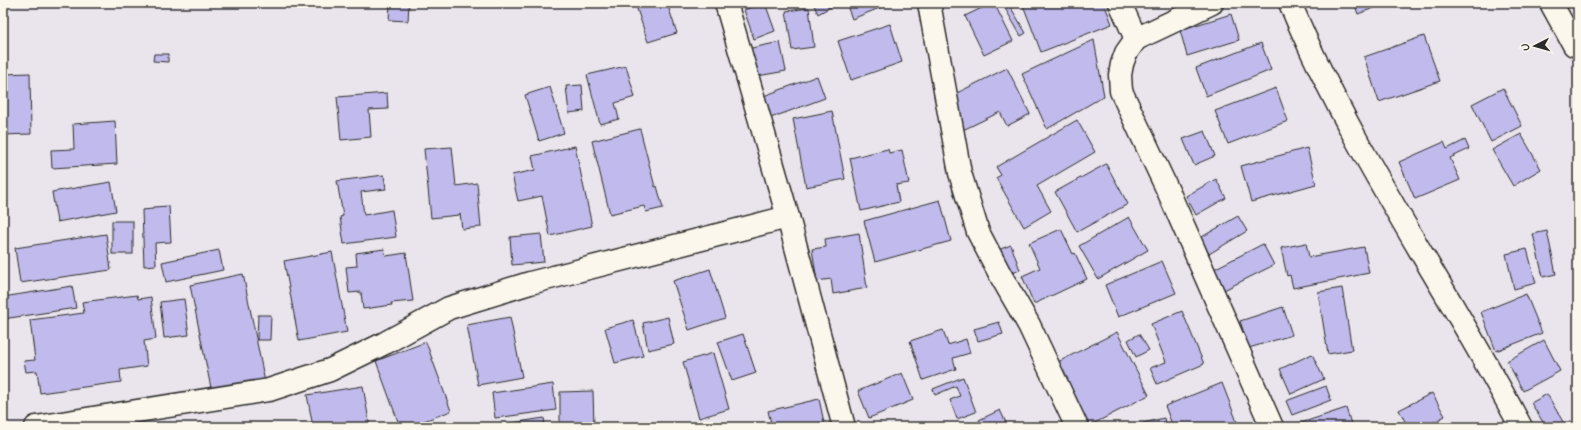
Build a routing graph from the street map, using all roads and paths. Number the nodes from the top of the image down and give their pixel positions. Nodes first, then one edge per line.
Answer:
1 (726, 3) edge
2 (929, 3) edge
3 (1120, 3) edge
4 (1212, 3) edge
5 (1290, 3) edge
6 (1551, 3) edge
7 (1136, 39) junction
8 (1574, 45) dead end
9 (788, 217) junction
10 (36, 427) edge
11 (844, 427) edge
12 (1077, 427) edge
13 (1272, 427) edge
14 (1521, 427) edge

1 - 9 street
2 - 12 street
3 - 7 street
4 - 7 street
5 - 14 street
6 - 8 street
7 - 13 street
9 - 10 street
9 - 11 street

